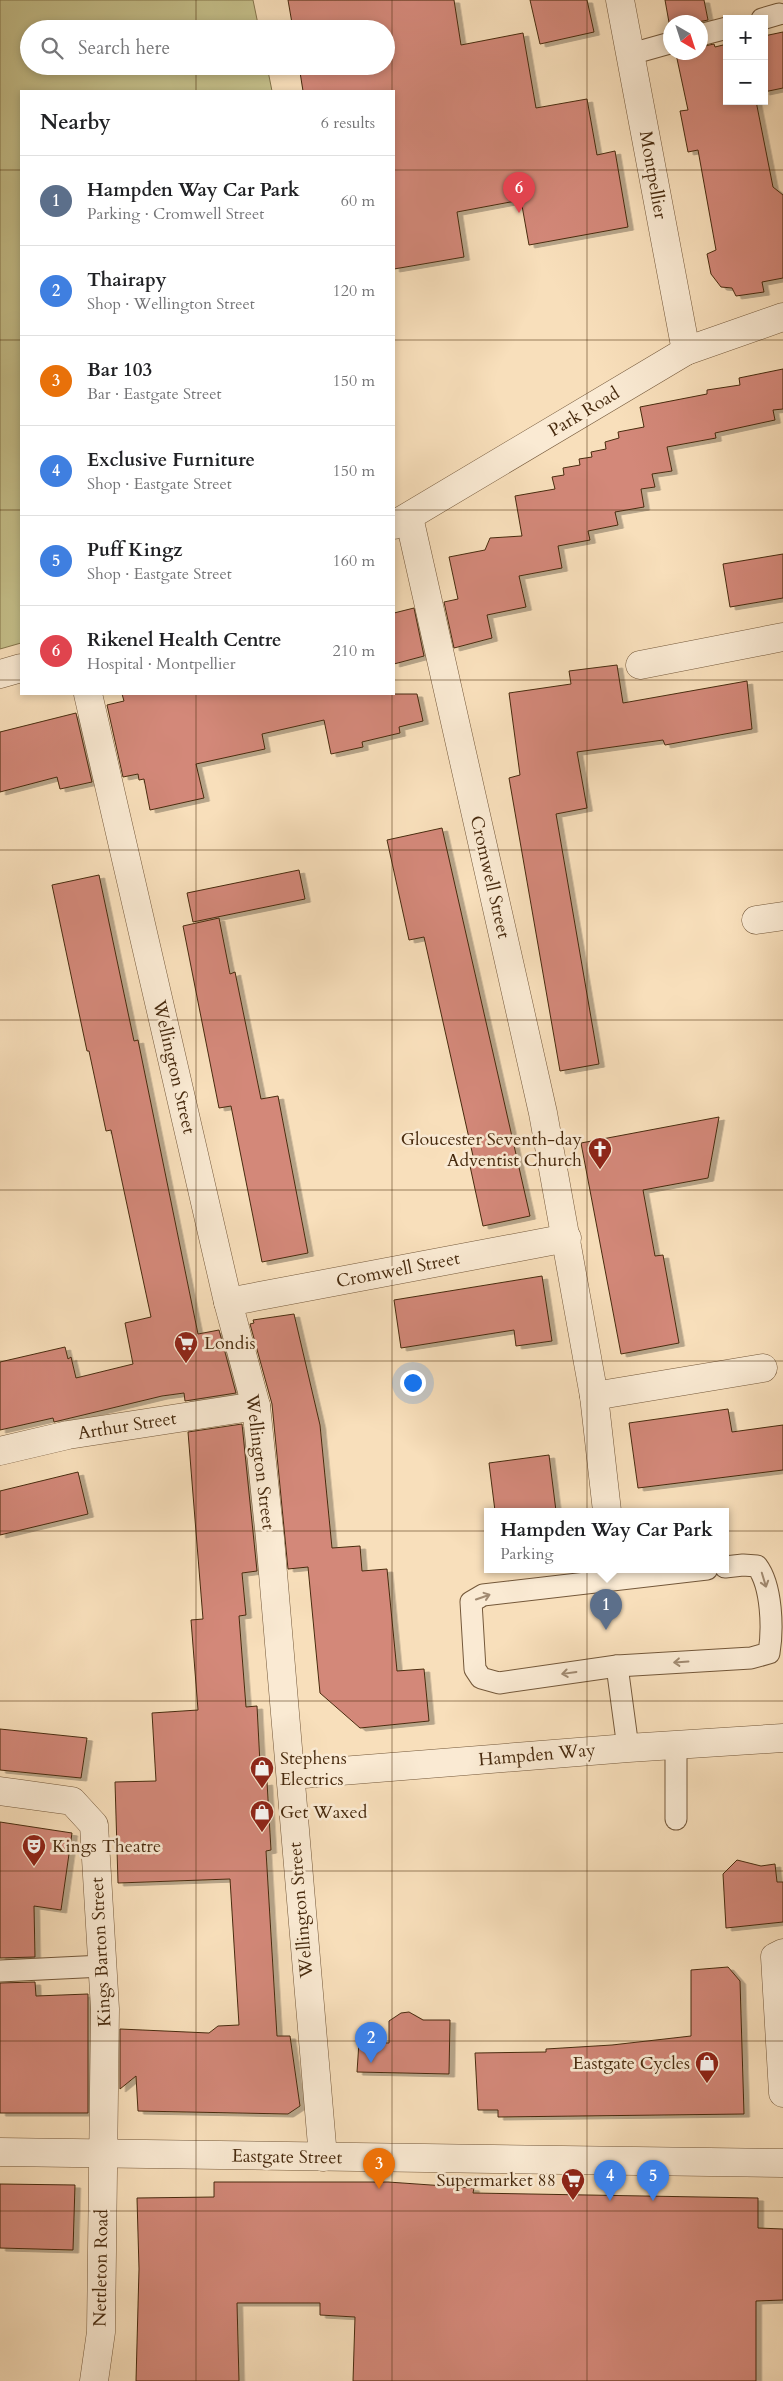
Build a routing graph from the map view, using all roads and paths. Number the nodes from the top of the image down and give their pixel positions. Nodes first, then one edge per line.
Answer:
1 (620, 0) edge
2 (723, 29) edge
3 (708, 33) edge
4 (663, 45) edge
5 (631, 54) junction
6 (783, 317) edge
7 (686, 351) junction
8 (402, 521) edge
9 (783, 637) edge
10 (640, 665) dead end
11 (20, 668) edge
12 (0, 674) edge
13 (88, 695) edge
14 (783, 916) edge
15 (756, 920) dead end
16 (567, 1238) junction
17 (228, 1302) junction
18 (763, 1368) dead end
19 (594, 1396) junction
20 (256, 1406) junction
21 (0, 1451) edge
22 (607, 1508) edge
23 (729, 1566) edge
24 (673, 1573) edge
25 (617, 1666) junction
26 (783, 1738) edge
27 (676, 1745) junction
28 (628, 1748) junction
29 (291, 1774) junction
30 (0, 1790) edge
31 (676, 1819) dead end
32 (783, 1953) edge
33 (103, 1966) junction
34 (0, 1971) edge
35 (783, 2093) edge
36 (0, 2152) edge
37 (102, 2155) junction
38 (323, 2157) junction
39 (783, 2163) edge
40 (94, 2381) edge

1 - 5 street, Montpellier
2 - 3 lane
4 - 5 lane
5 - 7 street, Montpellier
6 - 7 street, Park Road
7 - 8 street, Park Road
8 - 16 street, Cromwell Street
9 - 10 street
11 - 12 street
13 - 17 street, Wellington Street
14 - 15 street
16 - 17 street, Cromwell Street
16 - 19 street, Cromwell Street
17 - 20 street, Wellington Street
18 - 19 street
19 - 22 street, Cromwell Street
20 - 21 street, Arthur Street
20 - 29 street, Wellington Street
23 -> 25 lane
25 -> 24 lane
25 - 28 lane
26 - 27 street, Hampden Way
27 - 28 street, Hampden Way
27 - 31 lane
28 - 29 street, Hampden Way
29 - 38 street, Wellington Street
30 - 33 street, Kings Barton Street
32 - 35 street
33 - 34 lane
33 - 37 street, Kings Barton Street
36 - 37 street, Eastgate Street
37 - 38 street, Eastgate Street
37 - 40 street, Nettleton Road
38 - 39 street, Eastgate Street

